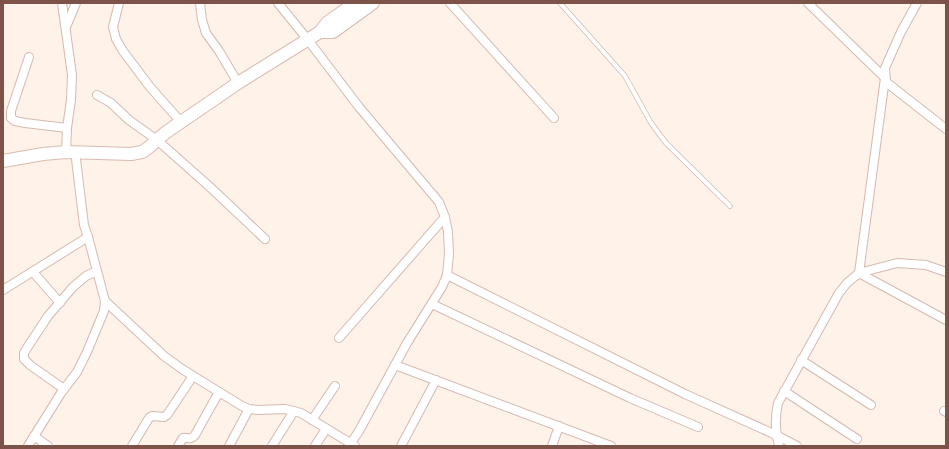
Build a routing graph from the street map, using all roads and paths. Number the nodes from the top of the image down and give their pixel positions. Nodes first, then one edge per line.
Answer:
1 (62, 3) edge
2 (76, 3) edge
3 (119, 3) edge
4 (200, 3) edge
5 (278, 3) edge
6 (355, 3) edge
7 (373, 3) edge
8 (450, 3) edge
9 (560, 3) edge
10 (808, 3) edge
11 (918, 3) edge
12 (65, 27) junction
13 (320, 32) junction
14 (308, 40) junction
15 (29, 57) dead end
16 (886, 78) junction
17 (238, 83) junction
18 (97, 95) dead end
19 (7, 118) edge
20 (554, 118) dead end
21 (181, 122) junction
22 (67, 128) junction
23 (946, 129) edge
24 (157, 140) junction
25 (70, 152) junction
26 (3, 161) edge
27 (730, 206) dead end
28 (445, 217) junction
29 (88, 237) junction
30 (265, 239) dead end
31 (97, 271) junction
32 (33, 272) junction
33 (946, 272) edge
34 (859, 273) junction
35 (447, 275) junction
36 (3, 290) edge
37 (105, 301) junction
38 (60, 303) junction
39 (432, 304) junction
40 (946, 320) edge
41 (339, 338) dead end
42 (801, 360) junction
43 (396, 362) junction
44 (193, 376) junction
45 (436, 380) junction
46 (335, 386) dead end
47 (64, 389) junction
48 (784, 391) junction
49 (219, 392) junction
50 (871, 405) dead end
51 (249, 409) junction
52 (294, 411) junction
53 (312, 420) junction
54 (559, 426) junction
55 (698, 427) dead end
56 (326, 429) junction
57 (776, 435) junction
58 (34, 436) junction
59 (857, 439) dead end
60 (352, 445) edge
61 (28, 446) edge
62 (48, 446) edge
63 (132, 446) edge
64 (178, 446) edge
65 (229, 446) edge
66 (272, 446) edge
67 (315, 446) edge
68 (401, 446) edge
69 (552, 446) edge
70 (611, 446) edge
71 (779, 446) edge
72 (797, 446) edge

1 - 12 street
2 - 12 street
3 - 21 street
4 - 17 street
5 - 14 street
6 - 13 street
7 - 13 street
8 - 20 street
9 - 27 lane
10 - 16 street
11 - 16 street
12 - 22 street
13 - 14 street
14 - 17 street
14 - 28 street
15 - 19 street
16 - 23 street
16 - 34 street
17 - 21 street
18 - 24 street
19 - 22 street
21 - 24 street
22 - 25 street
24 - 25 street
24 - 30 street
25 - 26 street
25 - 29 street
28 - 35 street
28 - 41 street
29 - 31 street
29 - 32 street
31 - 37 street
31 - 38 street
32 - 36 street
32 - 38 street
33 - 34 street
34 - 40 street
34 - 42 street
35 - 39 street
35 - 57 street
37 - 44 street
37 - 47 street
38 - 47 street
39 - 43 street
39 - 55 street
42 - 48 street
42 - 50 street
43 - 45 street
43 - 60 street
44 - 49 street
44 - 63 street
45 - 54 street
45 - 68 street
46 - 53 street
47 - 58 street
48 - 57 street
48 - 59 street
49 - 51 street
49 - 64 street
51 - 52 street
51 - 65 street
52 - 53 street
52 - 66 street
53 - 56 street
54 - 69 street
54 - 70 street
56 - 60 street
56 - 67 street
57 - 71 street
57 - 72 street
58 - 61 street
58 - 62 street

